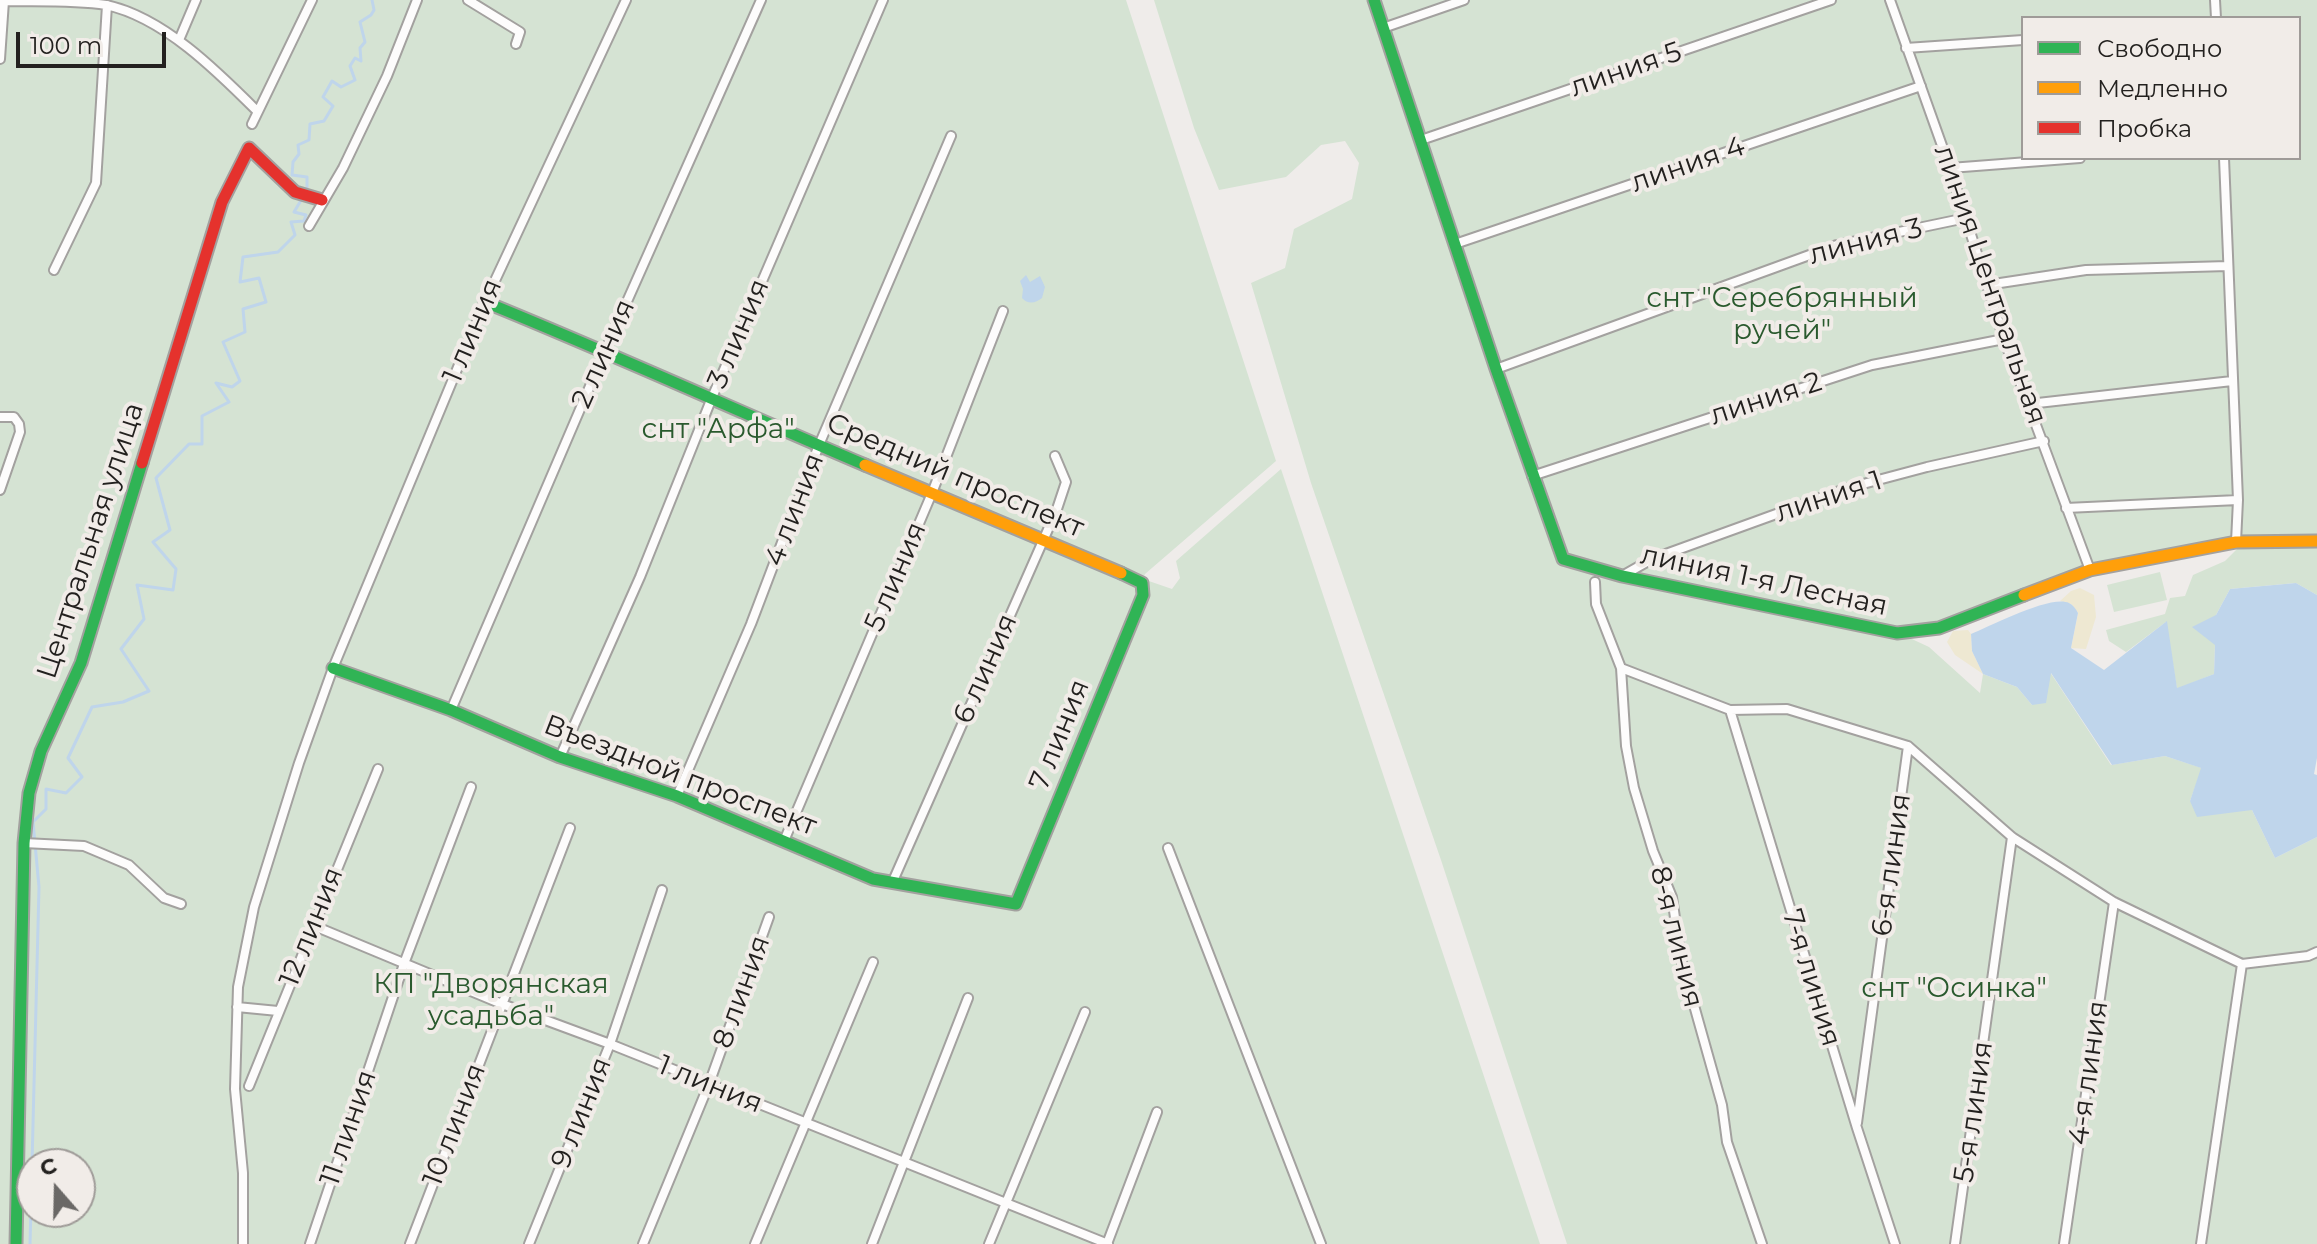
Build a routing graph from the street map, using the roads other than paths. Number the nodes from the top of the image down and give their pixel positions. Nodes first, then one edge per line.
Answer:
1 (196, 0) edge
2 (312, 0) edge
3 (417, 0) edge
4 (468, 0) edge
5 (626, 0) edge
6 (761, 0) edge
7 (883, 0) edge
8 (1374, 0) edge
9 (1464, 0) edge
10 (1831, 0) edge
11 (1890, 0) edge
12 (2, 1) edge
13 (90, 1) edge
14 (107, 5) junction
15 (1383, 28) junction
16 (179, 40) junction
17 (2021, 40) edge
18 (516, 44) dead end
19 (1906, 48) junction
20 (0, 59) edge
21 (1921, 86) junction
22 (257, 111) junction
23 (252, 124) dead end
24 (951, 136) dead end
25 (1421, 140) junction
26 (2054, 160) edge
27 (2224, 160) edge
28 (1950, 168) junction
29 (322, 200) junction
30 (1966, 218) junction
31 (309, 226) dead end
32 (1455, 244) junction
33 (2228, 266) junction
34 (54, 270) dead end
35 (1987, 285) junction
36 (485, 302) junction
37 (1003, 311) dead end
38 (2004, 339) junction
39 (605, 351) junction
40 (1496, 369) junction
41 (2232, 381) junction
42 (711, 400) junction
43 (2029, 404) junction
44 (0, 417) edge
45 (2044, 441) junction
46 (819, 445) junction
47 (1055, 456) dead end
48 (1532, 476) junction
49 (0, 490) edge
50 (932, 493) junction
51 (2238, 500) junction
52 (2066, 508) junction
53 (1043, 539) junction
54 (2317, 541) edge
55 (2240, 542) junction
56 (2090, 570) junction
57 (1622, 576) junction
58 (1595, 582) dead end
59 (1142, 583) joint
60 (333, 668) junction
61 (1621, 668) junction
62 (451, 710) junction
63 (1730, 710) junction
64 (1908, 746) junction
65 (560, 757) junction
66 (378, 769) dead end
67 (471, 787) dead end
68 (677, 796) junction
69 (570, 828) dead end
70 (2012, 837) junction
71 (784, 841) junction
72 (24, 843) junction
73 (1168, 848) dead end
74 (893, 881) junction
75 (662, 890) dead end
76 (2114, 902) junction
77 (181, 904) dead end
78 (1016, 904) joint
79 (769, 917) dead end
80 (312, 925) junction
81 (2317, 952) edge
82 (405, 961) junction
83 (873, 962) dead end
84 (2242, 964) junction
85 (968, 998) dead end
86 (502, 1004) junction
87 (237, 1007) junction
88 (278, 1011) junction
89 (1085, 1012) dead end
90 (610, 1044) junction
91 (709, 1084) junction
92 (249, 1086) dead end
93 (1157, 1112) dead end
94 (807, 1123) junction
95 (1857, 1128) junction
96 (905, 1163) junction
97 (1006, 1203) junction
98 (16, 1244) edge
99 (243, 1244) edge
100 (310, 1244) edge
101 (410, 1244) edge
102 (529, 1244) edge
103 (643, 1244) edge
104 (755, 1244) edge
105 (872, 1244) edge
106 (989, 1244) edge
107 (1107, 1244) edge
108 (1321, 1244) edge
109 (1762, 1244) edge
110 (1895, 1244) edge
111 (1955, 1244) edge
112 (2064, 1244) edge
113 (2201, 1244) edge

1 - 16 street
2 - 22 street
3 - 29 street
4 - 18 street
5 - 36 street, 1 линия
6 - 39 street, 2 линия
7 - 42 street, 3 линия
8 - 15 street
9 - 15 street
10 - 25 street, линия 5
11 - 19 street, линия Центральная
12 - 13 street
12 - 20 street
13 - 14 street
14 - 16 street
14 - 34 street
15 - 25 street
16 - 22 street
17 - 19 street
19 - 21 street, линия Центральная
21 - 28 street, линия Центральная
21 - 32 street, линия 4
22 - 23 street
24 - 46 street, 4 линия
25 - 32 street
26 - 28 street
27 - 33 street
28 - 30 street, линия Центральная
29 - 31 street
29 - 72 street, Центральная улица
30 - 35 street, линия Центральная
30 - 40 street, линия 3
32 - 40 street
33 - 35 street
33 - 41 street
35 - 38 street, линия Центральная
36 - 39 street, Средний проспект
36 - 60 street, 1 линия
37 - 50 street, 5 линия
38 - 43 street, линия Центральная
38 - 48 street, линия 2
39 - 42 street, Средний проспект
39 - 62 street, 2 линия
40 - 48 street
41 - 43 street
41 - 51 street
42 - 46 street, Средний проспект
42 - 65 street, 3 линия
43 - 45 street, линия Центральная
44 - 49 street
45 - 52 street, линия Центральная
45 - 57 street, линия 1
46 - 50 street, Средний проспект
46 - 68 street, 4 линия
47 - 53 street, 6 линия
48 - 57 street, линия 1-я Лесная
50 - 53 street, Средний проспект
50 - 71 street, 5 линия
51 - 52 street
51 - 55 street
52 - 56 street, линия Центральная
53 - 59 street, Средний проспект
53 - 74 street, 6 линия
54 - 55 street
55 - 56 street, линия 1-я Лесная
56 - 57 street, линия 1-я Лесная
58 - 61 street, 8-я линия
59 - 78 street, 7 линия
60 - 62 street, Въездной проспект
60 - 87 street, 1 линия
61 - 63 street
61 - 109 street, 8-я линия
62 - 65 street, Въездной проспект
63 - 64 street
63 - 95 street, 7-я линия
64 - 70 street
64 - 95 street, 6-я линия
65 - 68 street, Въездной проспект
66 - 80 street, 12 линия
67 - 82 street, 11 линия
68 - 71 street, Въездной проспект
69 - 86 street, 10 линия
70 - 76 street
70 - 111 street, 5-я линия
71 - 74 street, Въездной проспект
72 - 77 street
72 - 98 street, Центральная улица
73 - 108 street
74 - 78 street, Въездной проспект
75 - 90 street, 9 линия
76 - 84 street
76 - 112 street, 4-я линия
79 - 91 street, 8 линия
80 - 82 street, 1 линия
80 - 88 street, 12 линия
81 - 84 street
82 - 86 street, 1 линия
82 - 100 street, 11 линия
83 - 94 street
84 - 113 street
85 - 96 street
86 - 90 street, 1 линия
86 - 101 street, 10 линия
87 - 88 street
87 - 99 street, 1 линия
88 - 92 street, 12 линия
89 - 97 street
90 - 91 street, 1 линия
90 - 102 street, 9 линия
91 - 94 street, 1 линия
91 - 103 street, 8 линия
93 - 107 street
94 - 96 street, 1 линия
94 - 104 street
95 - 110 street, 7-я линия
96 - 97 street, 1 линия
96 - 105 street
97 - 106 street
97 - 107 street, 1 линия

